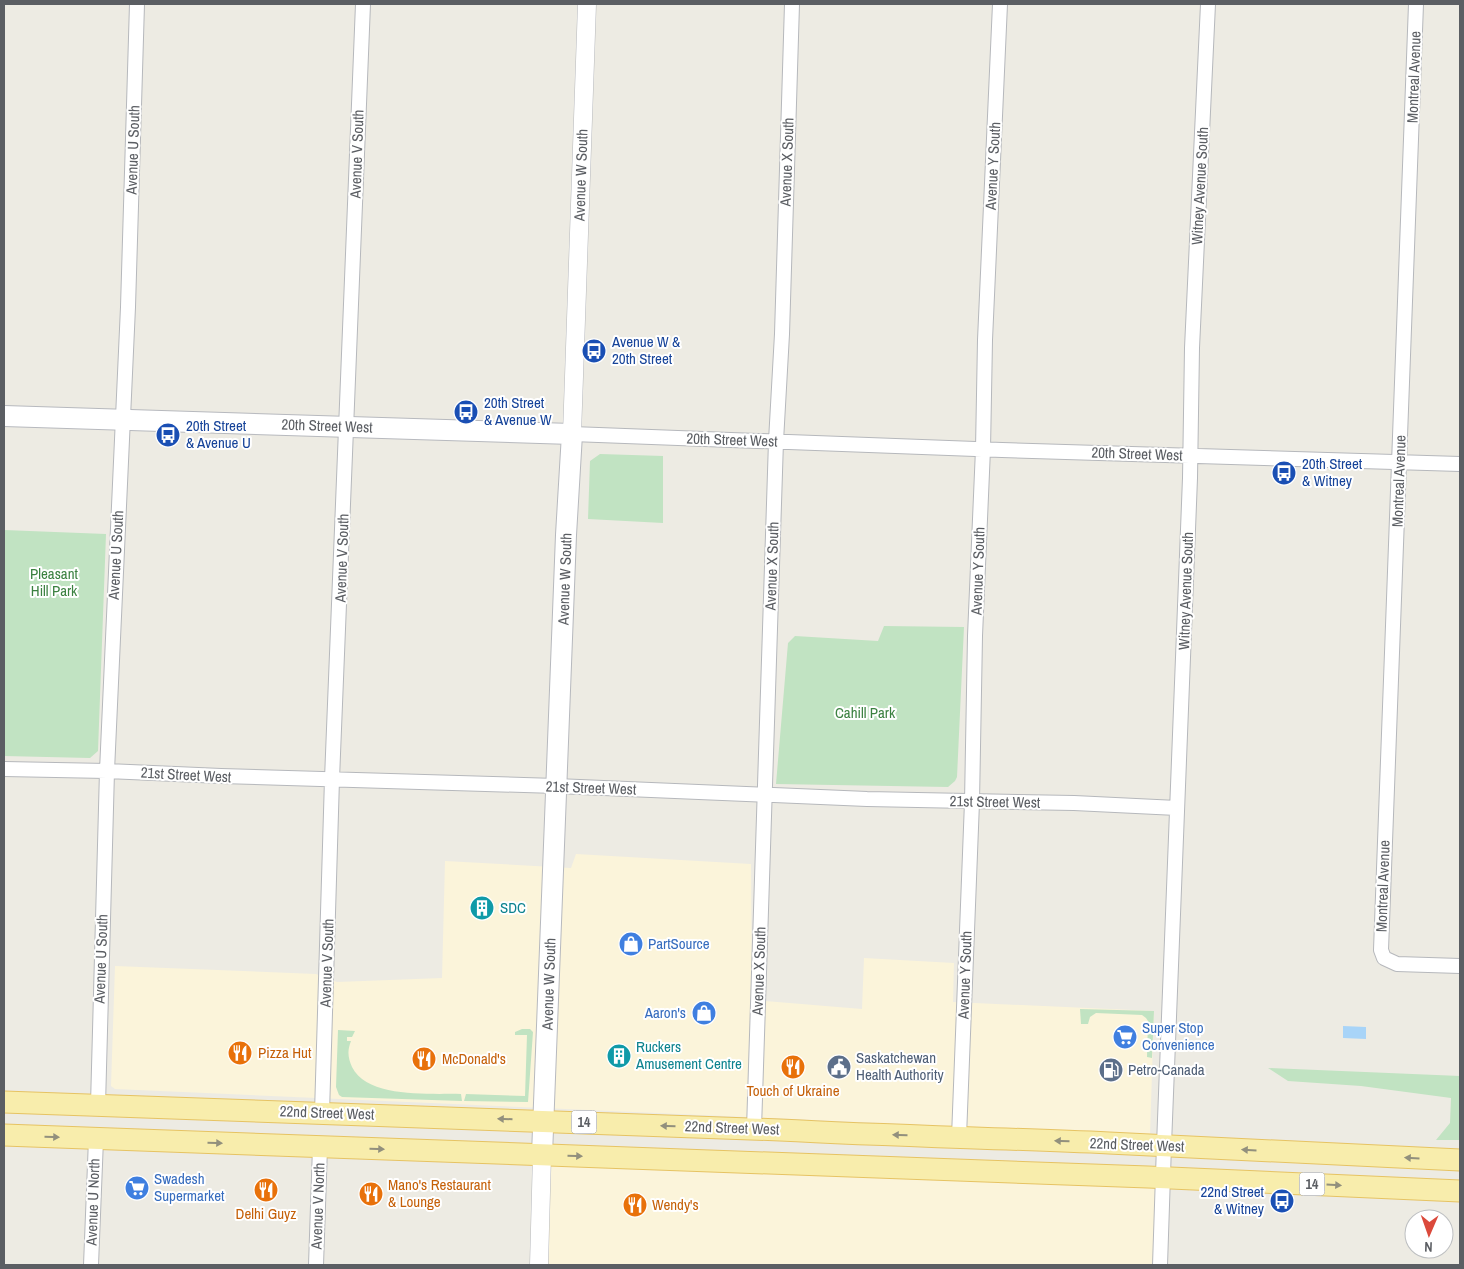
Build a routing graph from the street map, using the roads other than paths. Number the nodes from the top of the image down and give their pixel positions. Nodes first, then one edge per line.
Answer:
1 (137, 4) edge
2 (364, 4) edge
3 (587, 4) edge
4 (792, 4) edge
5 (1000, 4) edge
6 (1208, 4) edge
7 (1416, 4) edge
8 (4, 416) edge
9 (123, 420) junction
10 (346, 426) junction
11 (572, 434) junction
12 (776, 441) junction
13 (983, 449) junction
14 (1191, 456) junction
15 (1399, 462) junction
16 (1460, 464) edge
17 (4, 769) edge
18 (107, 771) junction
19 (332, 779) junction
20 (556, 786) junction
21 (765, 794) junction
22 (972, 802) junction
23 (1177, 808) junction
24 (1460, 966) edge
25 (4, 1102) edge
26 (98, 1105) junction
27 (322, 1113) junction
28 (543, 1121) junction
29 (754, 1129) junction
30 (4, 1135) edge
31 (959, 1137) junction
32 (96, 1138) junction
33 (1164, 1146) junction
34 (320, 1147) junction
35 (542, 1155) junction
36 (1460, 1160) edge
37 (1163, 1178) junction
38 (1460, 1191) edge
39 (91, 1265) edge
40 (316, 1265) edge
41 (539, 1265) edge
42 (1160, 1265) edge

1 - 9 street, Avenue U South
2 - 10 street, Avenue V South
3 - 11 street, Avenue W South
4 - 12 street, Avenue X South
5 - 13 street, Avenue Y South
6 - 14 street, Witney Avenue South
7 - 15 street, Montreal Avenue
8 - 9 main road, 20th Street West
9 - 10 main road, 20th Street West
9 - 18 street, Avenue U South
10 - 11 main road, 20th Street West
10 - 19 street, Avenue V South
11 - 12 street, 20th Street West
11 - 20 main road, Avenue W South
12 - 13 street, 20th Street West
12 - 21 street, Avenue X South
13 - 14 street, 20th Street West
13 - 22 street, Avenue Y South
14 - 15 street, 20th Street West
14 - 23 street, Witney Avenue South
15 - 16 street, 20th Street West
15 - 24 street, Montreal Avenue
17 - 18 street, 21st Street West
18 - 19 street, 21st Street West
18 - 26 street, Avenue U South
19 - 20 street, 21st Street West
19 - 27 street, Avenue V South
20 - 21 street, 21st Street West
20 - 28 main road, Avenue W South
21 - 22 street, 21st Street West
21 - 29 street, Avenue X South
22 - 23 street, 21st Street West
22 - 31 street, Avenue Y South
23 - 33 street, Witney Avenue South
25 - 26 main road, 22nd Street West / 14
26 - 27 main road, 22nd Street West / 14
28 -> 27 main road, 22nd Street West / 14
29 -> 28 main road, 22nd Street West / 14
28 - 35 main road, Avenue W South
31 -> 29 main road, 22nd Street West / 14
30 -> 32 main road, 14
33 -> 31 main road, 22nd Street West / 14
32 -> 34 main road, 14
32 - 39 street, Avenue U North
36 -> 33 main road, 22nd Street West
33 - 37 street, Witney Avenue South
34 -> 35 main road, 14
34 - 40 street, Avenue V North
35 -> 37 main road, 14
35 - 41 street
37 -> 38 main road, 14
37 - 42 street, Witney Avenue South

